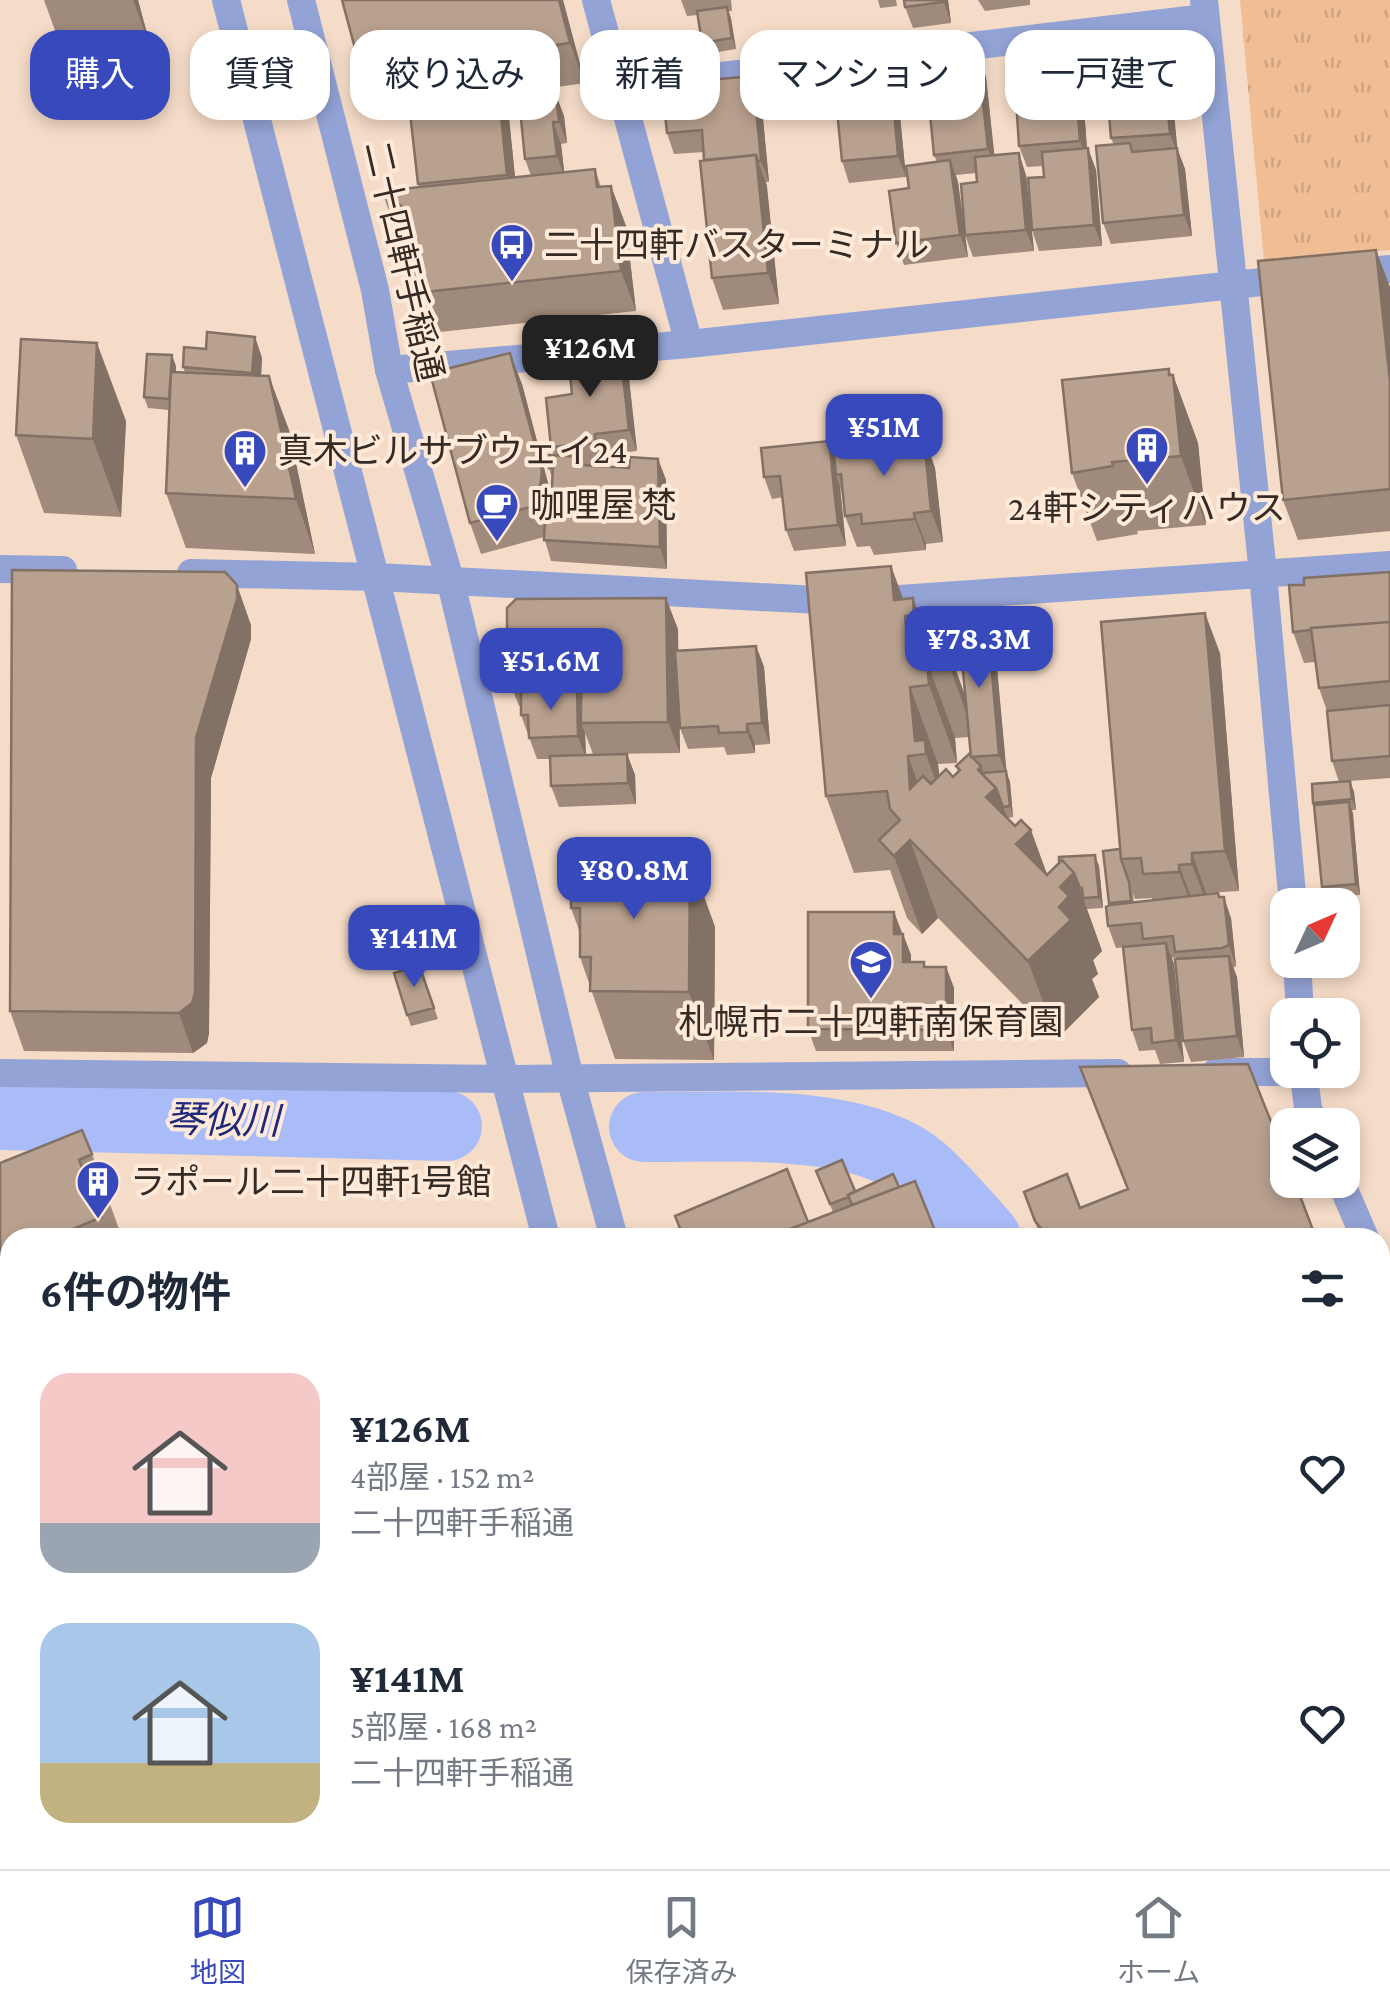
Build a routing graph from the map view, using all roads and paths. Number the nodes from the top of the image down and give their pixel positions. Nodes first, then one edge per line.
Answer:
1 (226, 0) edge
2 (300, 0) edge
3 (596, 0) edge
4 (1205, 9) edge
5 (604, 30) edge
6 (720, 74) edge
7 (629, 120) edge
8 (1390, 269) edge
9 (1234, 284) junction
10 (689, 344) junction
11 (390, 370) junction
12 (1390, 565) edge
13 (0, 569) edge
14 (99, 571) edge
15 (159, 572) edge
16 (1263, 574) junction
17 (378, 578) junction
18 (450, 584) junction
19 (1291, 888) edge
20 (1270, 1071) edge
21 (1180, 1072) edge
22 (0, 1073) edge
23 (1140, 1073) edge
24 (570, 1078) junction
25 (504, 1079) junction
26 (1348, 1198) edge
27 (543, 1228) edge
28 (611, 1228) edge
29 (1361, 1228) edge

1 - 17 street
2 - 11 street, 二十四軒手稲通
3 - 5 street
4 - 6 street
4 - 9 street
7 - 10 street
8 - 9 street
9 - 10 street
9 - 16 street
10 - 11 street
11 - 18 street, 二十四軒手稲通
12 - 16 street
13 - 14 street
15 - 17 street
16 - 18 street
16 - 19 street
17 - 18 street
17 - 25 street
18 - 24 street, 二十四軒手稲通
20 - 21 street
22 - 25 street
23 - 24 street
24 - 25 street
24 - 28 street, 二十四軒手稲通
25 - 27 street
26 - 29 street

